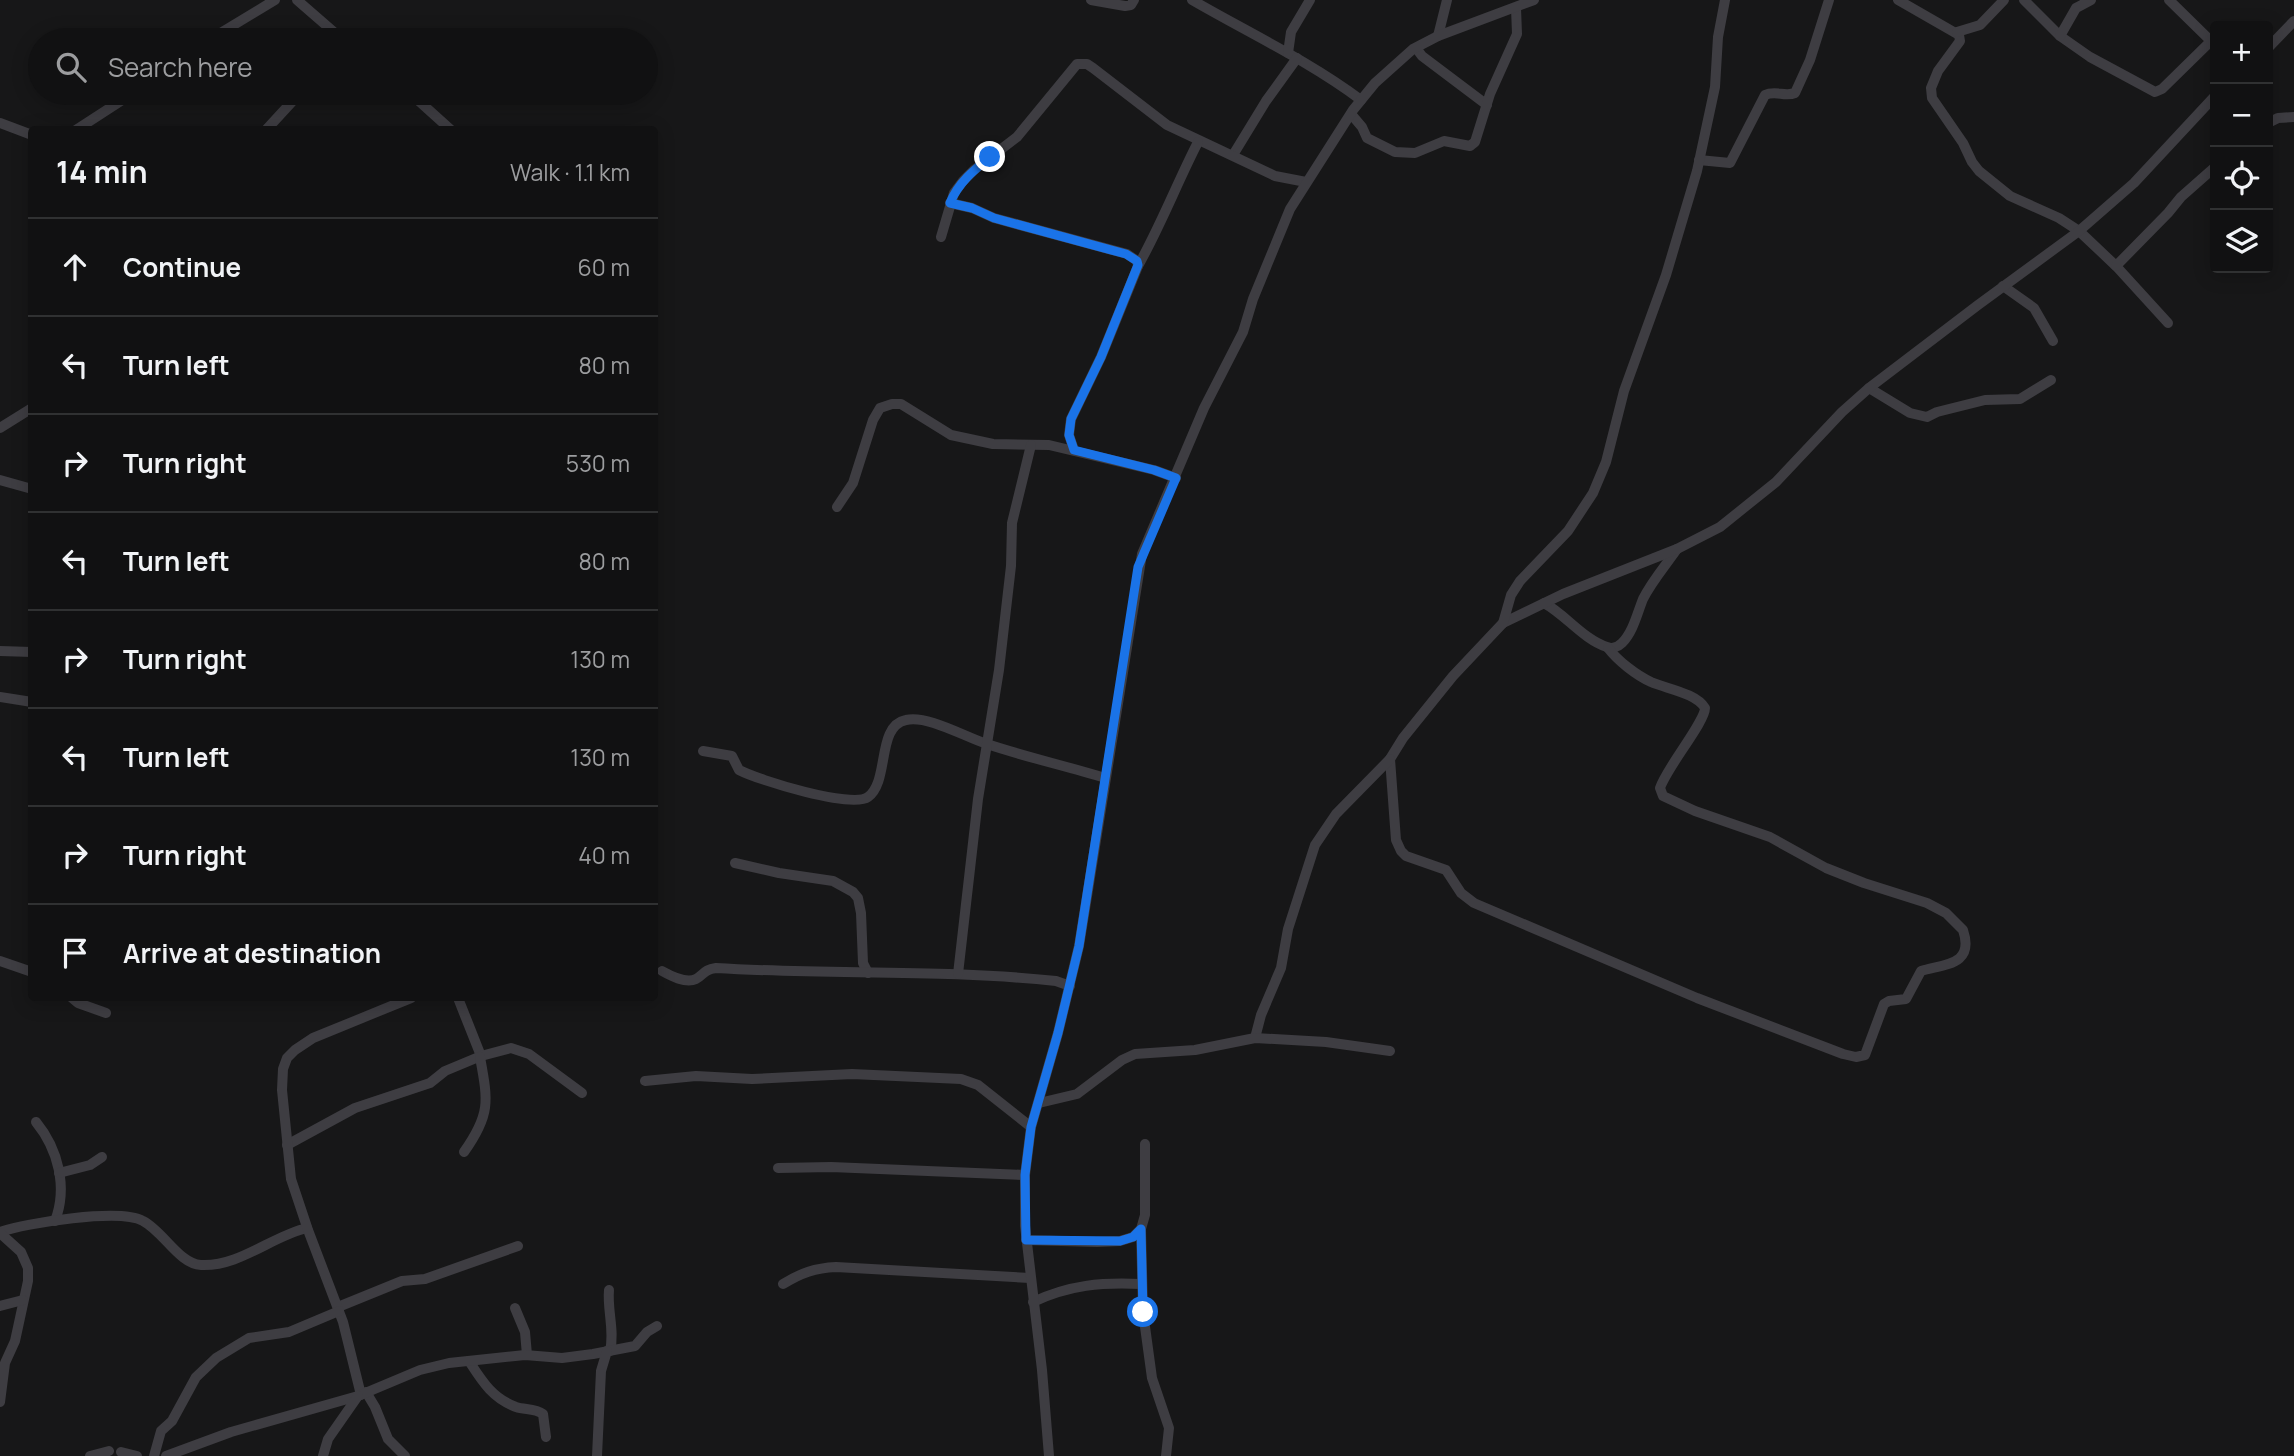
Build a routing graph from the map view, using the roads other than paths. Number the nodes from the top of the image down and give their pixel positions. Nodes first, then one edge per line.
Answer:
1 (275, 0) edge
2 (297, 0) edge
3 (1091, 0) edge
4 (1134, 0) edge
5 (1192, 0) edge
6 (1310, 0) edge
7 (1447, 0) edge
8 (1534, 0) edge
9 (1725, 0) edge
10 (1829, 0) edge
11 (1898, 0) edge
12 (2004, 0) edge
13 (2024, 0) edge
14 (2091, 0) edge
15 (2169, 0) edge
16 (1516, 5) edge
17 (2294, 21) edge
18 (229, 28) edge
19 (328, 28) edge
20 (1957, 32) junction
21 (1438, 36) junction
22 (2060, 36) junction
23 (2210, 40) edge
24 (2273, 43) edge
25 (2210, 46) edge
26 (1416, 48) junction
27 (1293, 55) junction
28 (1361, 100) junction
29 (2210, 101) edge
30 (115, 105) edge
31 (289, 105) edge
32 (423, 105) edge
33 (1487, 105) junction
34 (1351, 114) junction
35 (2294, 117) edge
36 (2273, 120) edge
37 (0, 124) edge
38 (82, 126) edge
39 (270, 126) edge
40 (447, 126) edge
41 (28, 134) edge
42 (1198, 142) junction
43 (1233, 155) junction
44 (1699, 160) junction
45 (2210, 171) edge
46 (1306, 182) junction
47 (950, 203) junction
48 (2079, 232) junction
49 (941, 237) dead end
50 (1147, 250) junction
51 (1126, 254) junction
52 (1138, 265) junction
53 (2116, 266) junction
54 (2003, 286) junction
55 (2168, 323) dead end
56 (2053, 341) dead end
57 (2051, 380) dead end
58 (1869, 388) junction
59 (28, 410) edge
60 (0, 428) edge
61 (1031, 445) junction
62 (1074, 450) junction
63 (1176, 478) junction
64 (0, 480) edge
65 (28, 488) edge
66 (837, 508) dead end
67 (1677, 549) junction
68 (1544, 603) junction
69 (1503, 623) junction
70 (1608, 648) junction
71 (0, 651) edge
72 (28, 652) edge
73 (0, 697) edge
74 (28, 701) edge
75 (987, 744) junction
76 (703, 751) dead end
77 (1390, 759) junction
78 (1105, 778) junction
79 (735, 863) dead end
80 (0, 961) edge
81 (28, 971) edge
82 (662, 971) dead end
83 (868, 973) junction
84 (958, 974) junction
85 (1070, 986) junction
86 (76, 1001) edge
87 (404, 1001) edge
88 (459, 1001) edge
89 (106, 1013) dead end
90 (1255, 1038) junction
91 (1390, 1051) dead end
92 (481, 1057) junction
93 (645, 1081) dead end
94 (582, 1093) dead end
95 (1039, 1103) junction
96 (36, 1122) dead end
97 (1031, 1127) junction
98 (1145, 1144) dead end
99 (287, 1145) junction
100 (464, 1152) dead end
101 (102, 1157) dead end
102 (778, 1168) dead end
103 (59, 1173) junction
104 (1025, 1175) junction
105 (55, 1221) junction
106 (307, 1228) junction
107 (1141, 1229) junction
108 (0, 1233) edge
109 (1026, 1240) junction
110 (518, 1246) dead end
111 (1030, 1278) junction
112 (783, 1284) dead end
113 (1141, 1284) junction
114 (608, 1290) dead end
115 (23, 1300) junction
116 (1033, 1302) junction
117 (0, 1306) edge
118 (515, 1308) dead end
119 (338, 1309) junction
120 (657, 1326) dead end
121 (608, 1351) junction
122 (527, 1355) junction
123 (469, 1360) junction
124 (362, 1394) junction
125 (0, 1402) edge
126 (546, 1437) dead end
127 (109, 1451) dead end
128 (121, 1452) dead end
129 (90, 1456) edge
130 (137, 1456) edge
131 (154, 1456) edge
132 (166, 1456) edge
133 (323, 1456) edge
134 (405, 1456) edge
135 (597, 1456) edge
136 (1049, 1456) edge
137 (1166, 1456) edge

1 - 18 street
2 - 19 street
3 - 4 street
5 - 27 street
6 - 27 street
7 - 21 street
8 - 16 street
9 - 44 street
10 - 44 street
11 - 20 street
12 - 20 street
13 - 22 street
14 - 22 street
15 - 23 street
16 - 21 street
16 - 33 street
17 - 24 street
20 - 48 street
21 - 26 street
22 - 25 street
26 - 28 street
26 - 33 street
27 - 28 street
27 - 43 street
28 - 34 street
29 - 48 street
30 - 38 street
31 - 39 street
32 - 40 street
33 - 34 street
34 - 46 street
35 - 36 street
37 - 41 street
42 - 43 street
42 - 47 street
42 - 50 street
43 - 46 street
44 - 69 street
45 - 53 street
46 - 63 street
47 - 49 street
47 - 51 street
48 - 53 street
48 - 54 street
50 - 51 street
50 - 52 street
51 - 52 street
52 - 62 street
53 - 55 street
54 - 56 street
54 - 58 street
57 - 58 street
58 - 67 street
59 - 60 street
61 - 62 street
61 - 66 street
61 - 75 street
62 - 63 street
63 - 78 street
64 - 65 street
67 - 68 street
67 - 70 street
68 - 69 street
68 - 70 street
69 - 77 street
70 - 77 street
71 - 72 street
73 - 74 street
75 - 76 street
75 - 78 street
75 - 84 street
77 - 90 street
78 - 85 street
79 - 83 street
80 - 81 street
82 - 83 street
83 - 84 street
84 - 85 street
85 - 95 street
86 - 89 street
87 - 99 street
88 - 92 street
90 - 91 street
90 - 95 street
92 - 94 street
92 - 99 street
92 - 100 street
93 - 97 street
95 - 97 street
96 - 103 street
97 - 104 street
98 - 107 street
99 - 106 street
101 - 103 street
102 - 104 street
103 - 105 street
104 - 109 street
105 - 106 street
105 - 108 street
106 - 119 street
107 - 109 street
107 - 113 street
108 - 115 street
109 - 111 street
110 - 119 street
111 - 112 street
111 - 116 street
113 - 116 street
113 - 137 street
114 - 121 street
115 - 117 street
115 - 125 street
116 - 136 street
118 - 122 street
119 - 124 street
119 - 131 street
120 - 121 street
121 - 122 street
121 - 135 street
122 - 123 street
123 - 124 street
123 - 126 street
124 - 132 street
124 - 133 street
124 - 134 street
127 - 129 street
128 - 130 street

